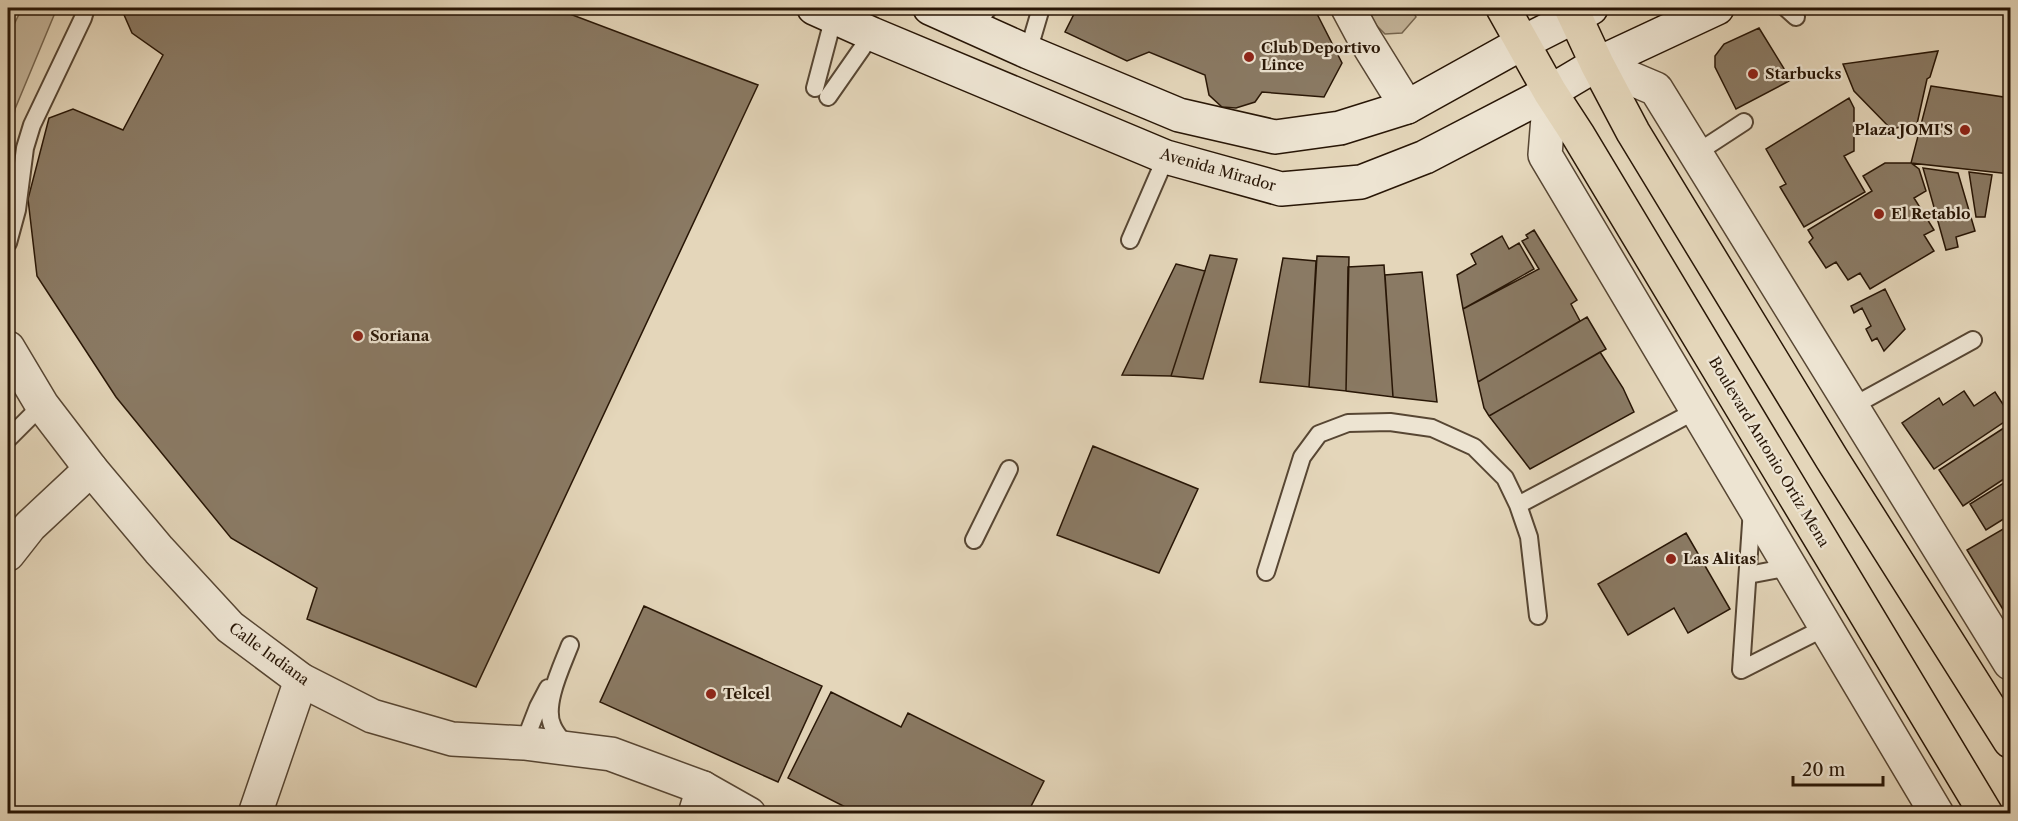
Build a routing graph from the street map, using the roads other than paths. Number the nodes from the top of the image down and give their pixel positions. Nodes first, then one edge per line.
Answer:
1 (86, 8) edge
2 (930, 8) edge
3 (1041, 8) edge
4 (1348, 8) edge
5 (1503, 8) edge
6 (1717, 8) edge
7 (1579, 10) edge
8 (824, 12) edge
9 (980, 17) edge
10 (872, 34) junction
11 (1524, 42) junction
12 (1028, 52) junction
13 (1597, 64) junction
14 (1550, 92) junction
15 (1407, 107) junction
16 (1743, 122) dead end
17 (1695, 154) junction
18 (1166, 157) junction
19 (1130, 240) dead end
20 (8, 243) edge
21 (1973, 340) dead end
22 (8, 348) edge
23 (42, 405) junction
24 (1853, 406) junction
25 (1697, 410) junction
26 (8, 439) edge
27 (91, 469) junction
28 (1009, 469) dead end
29 (1752, 503) junction
30 (1518, 505) junction
31 (974, 540) dead end
32 (8, 554) edge
33 (1790, 567) junction
34 (1266, 572) dead end
35 (1748, 575) junction
36 (1538, 616) dead end
37 (1826, 627) junction
38 (2010, 663) edge
39 (301, 680) junction
40 (2010, 741) edge
41 (524, 743) junction
42 (567, 747) junction
43 (699, 801) edge
44 (255, 813) edge
45 (748, 813) edge
46 (1936, 813) edge
47 (1986, 813) edge

1 - 20 lane
2 - 9 street
3 - 12 lane
4 - 15 street
5 - 11 main road, Boulevard Antonio Ortiz Mena
6 - 13 street, Avenida Mirador
7 - 11 street
7 - 13 main road
8 - 10 street, Avenida Mirador
8 - 10 lane
9 - 12 street
10 - 18 street, Avenida Mirador
11 - 14 main road, Boulevard Antonio Ortiz Mena
11 - 15 street
12 - 15 street
13 - 14 street, Avenida Mirador
13 - 17 street
13 - 40 main road
14 - 18 street, Avenida Mirador
14 - 25 street
14 - 47 main road, Boulevard Antonio Ortiz Mena
16 - 17 lane
17 - 24 street
18 - 19 lane
21 - 24 lane
22 - 23 street, Calle Indiana
23 - 26 lane
23 - 27 street, Calle Indiana
24 - 38 street
25 - 29 street
25 - 30 lane
27 - 32 street
27 - 39 street, Calle Indiana
28 - 31 lane
29 - 33 street
29 - 35 lane
30 - 34 lane
30 - 36 lane
33 - 35 lane
33 - 37 street
35 - 37 lane
37 - 46 street
39 - 41 street, Calle Indiana
39 - 44 street
41 - 42 street, Calle Indiana
41 - 42 lane
42 - 43 street, Calle Indiana
43 - 45 street, Calle Indiana

